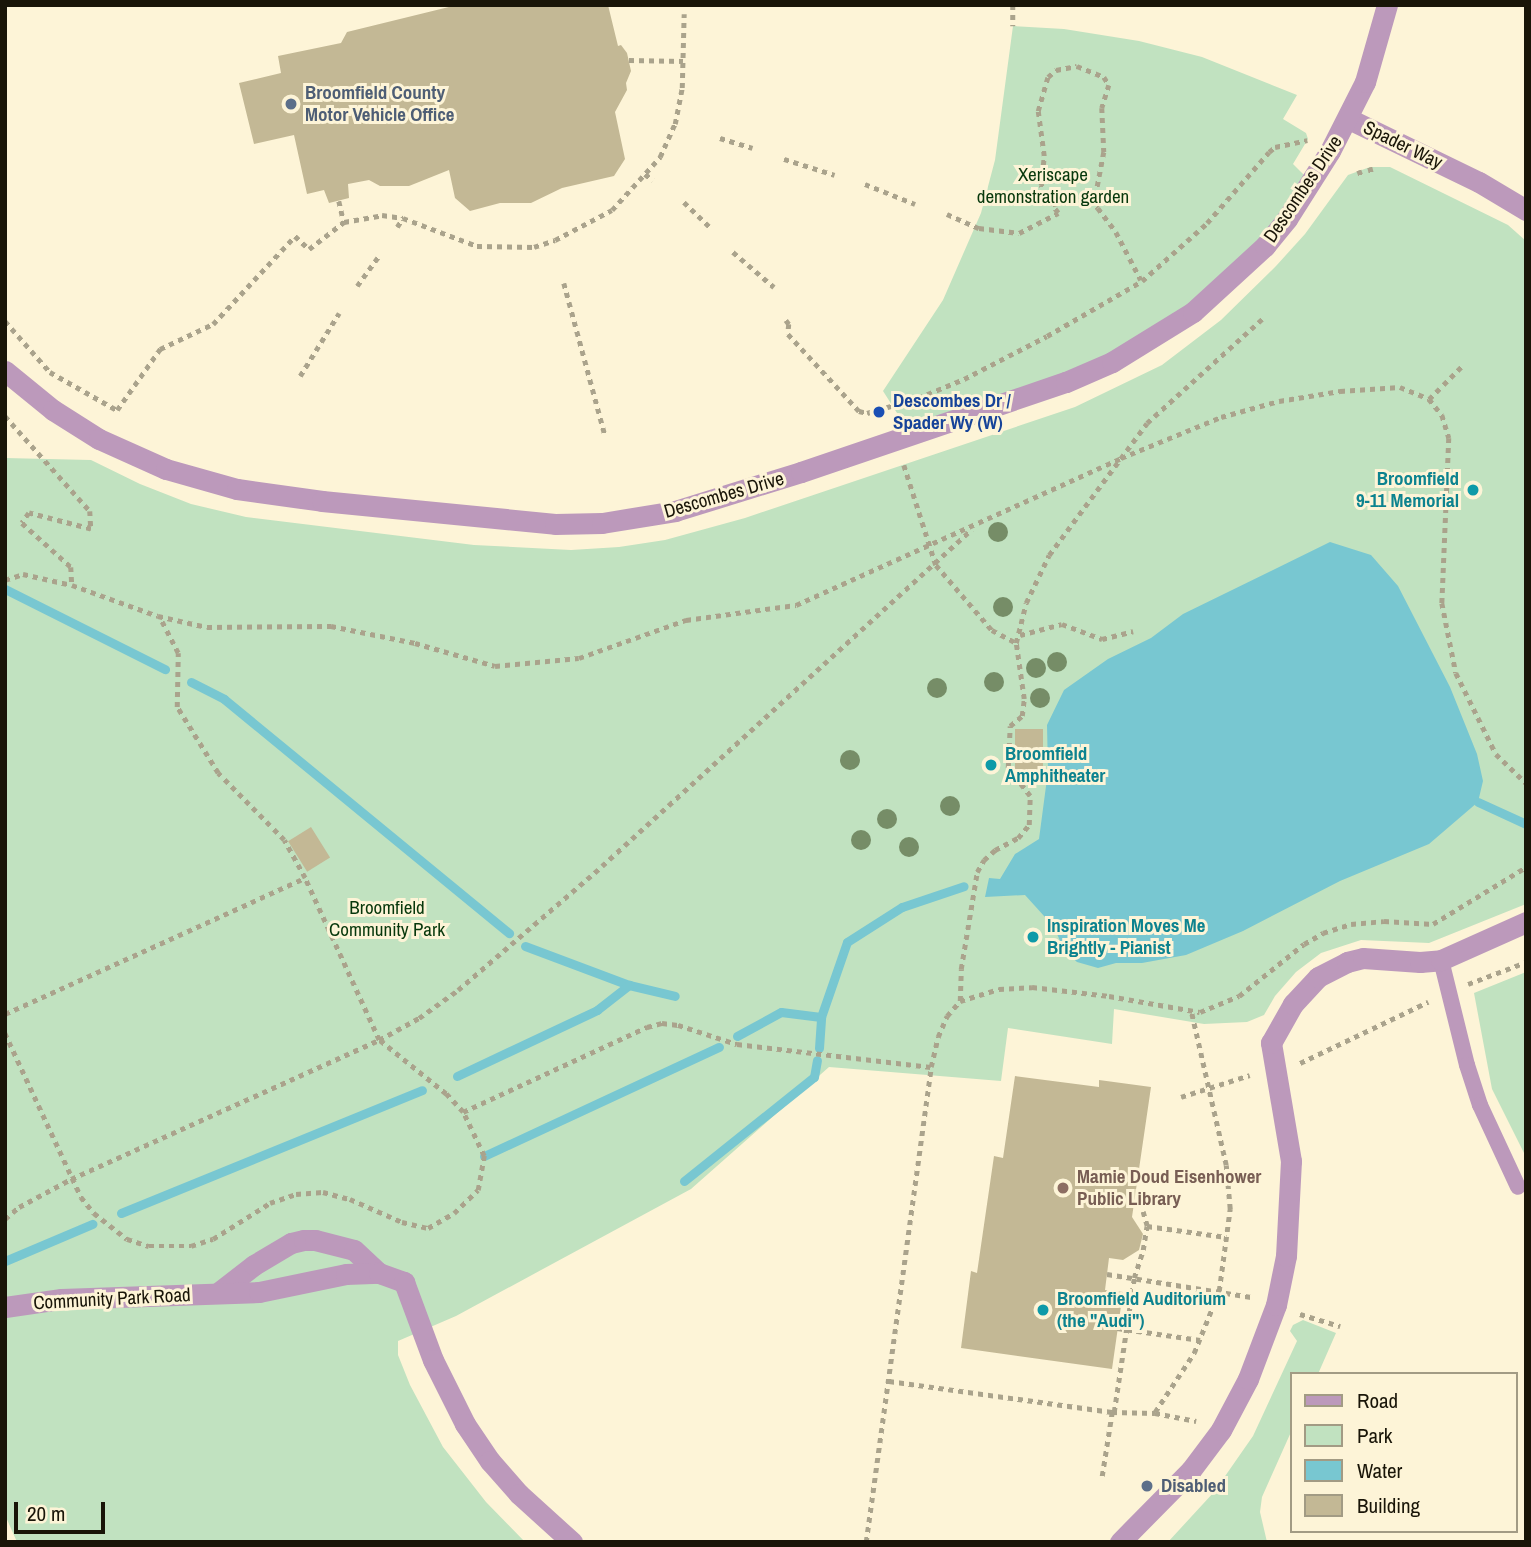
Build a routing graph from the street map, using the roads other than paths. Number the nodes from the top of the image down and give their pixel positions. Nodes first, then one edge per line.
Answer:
1 (1387, 5) edge
2 (1349, 120) junction
3 (1526, 210) edge
4 (5, 371) edge
5 (1526, 922) edge
6 (1441, 960) junction
7 (1518, 1187) dead end
8 (379, 1273) junction
9 (219, 1292) junction
10 (5, 1307) edge
11 (572, 1542) edge
12 (1120, 1542) edge

1 - 2 street, Spader Way
2 - 3 street, Spader Way
2 - 4 street, Descombes Drive
5 - 6 street
6 - 7 lane
6 - 12 street
8 - 9 street, Community Park Road
8 - 9 street, Community Park Road
8 - 11 street, Community Park Road
9 - 10 street, Community Park Road

